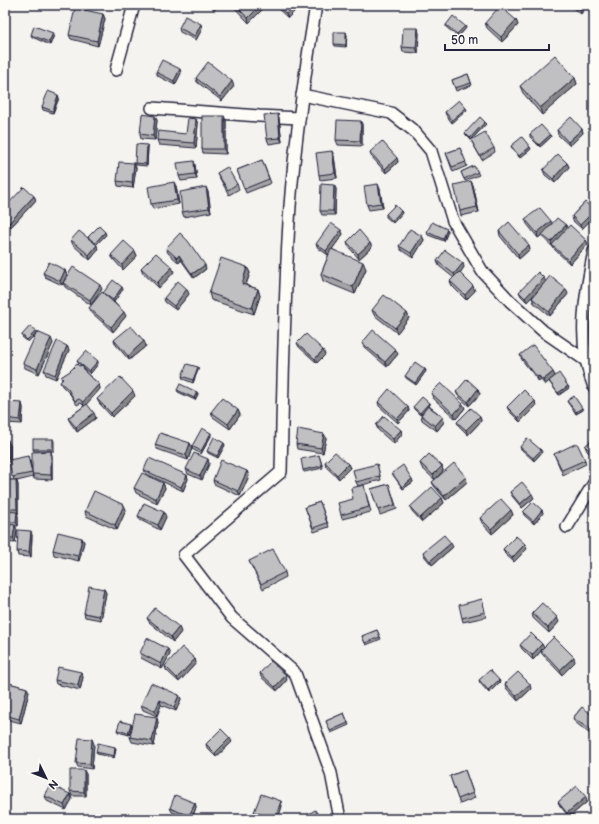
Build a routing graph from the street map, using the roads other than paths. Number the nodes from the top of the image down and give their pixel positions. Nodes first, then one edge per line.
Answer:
1 (134, 5) edge
2 (316, 5) edge
3 (116, 70) dead end
4 (302, 95) junction
5 (152, 108) dead end
6 (299, 118) junction
7 (594, 251) edge
8 (591, 277) edge
9 (588, 362) junction
10 (594, 387) edge
11 (594, 483) edge
12 (567, 527) dead end
13 (340, 819) edge

1 - 3 street
2 - 4 street
4 - 6 street
4 - 9 street
5 - 6 street
6 - 13 street
7 - 8 street
8 - 9 street
9 - 10 street
11 - 12 street

